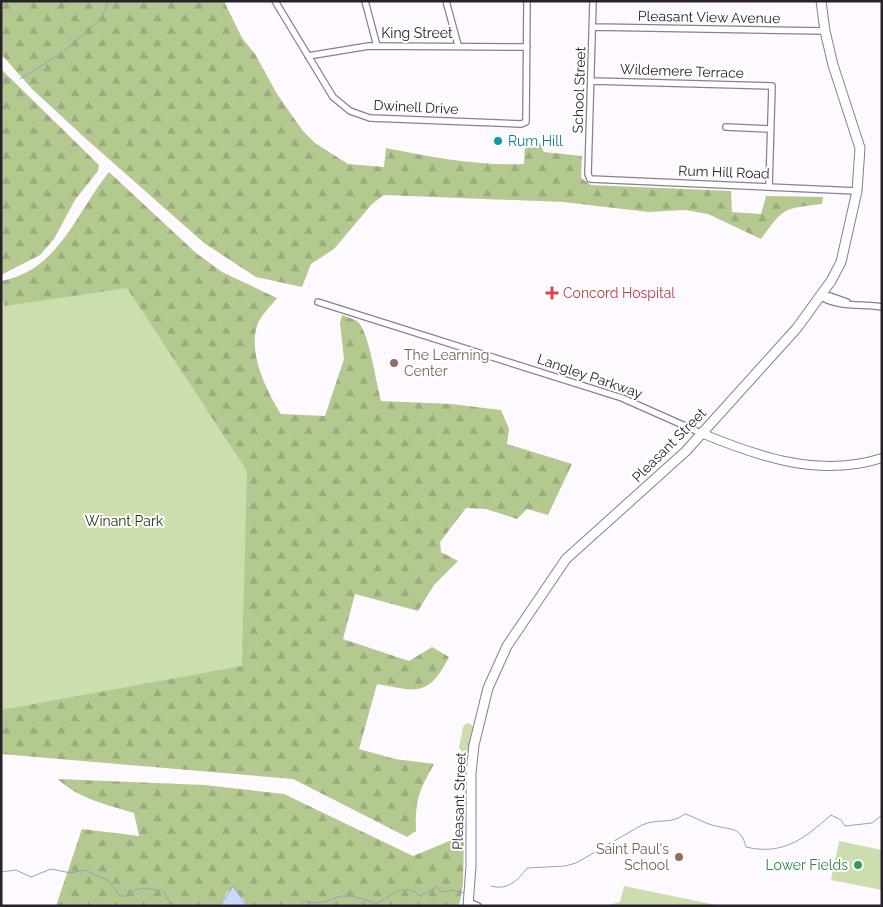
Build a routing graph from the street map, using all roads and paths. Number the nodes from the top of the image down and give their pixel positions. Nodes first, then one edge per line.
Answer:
1 (275, 1) edge
2 (364, 1) edge
3 (446, 1) edge
4 (527, 1) edge
5 (593, 1) edge
6 (822, 1) edge
7 (593, 27) junction
8 (825, 31) junction
9 (458, 45) junction
10 (377, 46) junction
11 (527, 47) junction
12 (308, 56) junction
13 (592, 81) junction
14 (726, 127) dead end
15 (770, 129) junction
16 (590, 179) joint
17 (769, 187) junction
18 (857, 191) junction
19 (821, 296) junction
20 (318, 302) dead end
21 (882, 307) edge
22 (701, 434) junction
23 (882, 458) edge
24 (469, 904) edge
25 (478, 906) edge

1 - 12 street, Dwinell Drive
2 - 10 street
3 - 9 street
4 - 11 street
5 - 7 street, School Street
6 - 8 main road, Pleasant Street
7 - 8 street, Pleasant View Avenue
7 - 13 street, School Street
8 - 18 main road, Pleasant Street
9 - 10 street, King Street
9 - 11 street, King Street
10 - 12 street, King Street
11 - 12 street, Dwinell Drive
13 - 15 street, Wildemere Terrace
13 - 16 street, School Street
14 - 15 street
15 - 17 street
16 - 17 street, Rum Hill Road
17 - 18 street, Rum Hill Road
18 - 19 main road, Pleasant Street
19 - 21 street
19 - 22 main road, Pleasant Street
20 - 22 street, Langley Parkway
22 - 23 street, Langley Parkway
22 - 24 main road, Pleasant Street
24 - 25 street

